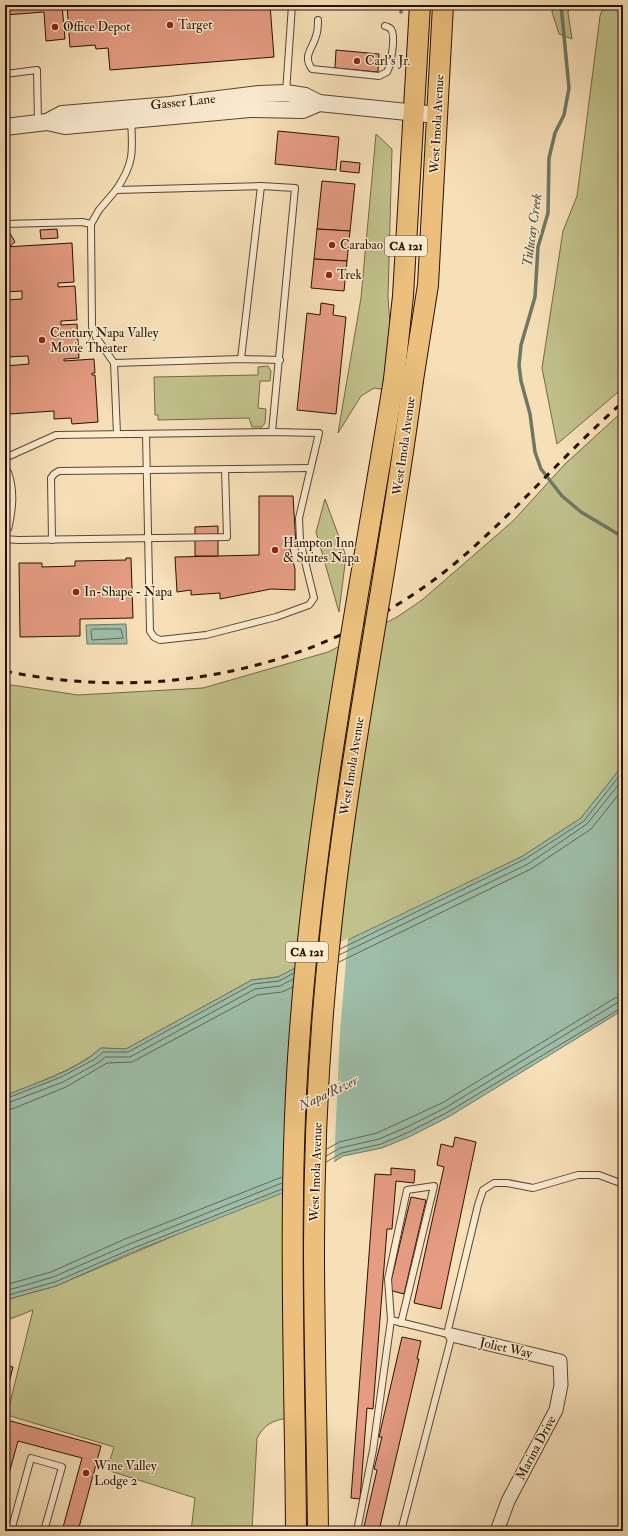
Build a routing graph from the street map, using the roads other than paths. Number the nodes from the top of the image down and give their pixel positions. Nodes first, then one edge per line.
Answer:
1 (292, 5) edge
2 (420, 5) edge
3 (443, 5) edge
4 (318, 20) dead end
5 (385, 26) dead end
6 (5, 74) edge
7 (286, 93) junction
8 (319, 103) junction
9 (414, 113) junction
10 (437, 115) junction
11 (131, 119) junction
12 (43, 123) junction
13 (5, 127) edge
14 (261, 186) junction
15 (116, 190) junction
16 (5, 224) edge
17 (91, 224) junction
18 (241, 359) junction
19 (280, 360) junction
20 (114, 363) junction
21 (404, 379) junction
22 (272, 432) junction
23 (117, 434) junction
24 (146, 434) junction
25 (5, 458) edge
26 (310, 468) junction
27 (225, 469) junction
28 (147, 470) junction
29 (5, 474) edge
30 (5, 527) edge
31 (148, 538) junction
32 (5, 539) edge
33 (52, 540) junction
34 (623, 1184) edge
35 (391, 1320) junction
36 (401, 1323) junction
37 (449, 1335) junction
38 (560, 1361) joint
39 (11, 1531) edge
40 (44, 1531) edge
41 (296, 1531) edge
42 (318, 1531) edge
43 (357, 1531) edge
44 (401, 1531) edge
45 (497, 1531) edge

1 - 7 lane
2 - 9 main road, West Imola Avenue / CA 121
3 - 10 main road, West Imola Avenue / CA 121
4 - 5 lane
6 - 12 lane
7 - 8 street, Gasser Lane
7 - 12 street, Gasser Lane
8 - 9 street, Gasser Lane
8 - 11 street, Gasser Lane
9 - 10 street, Gasser Lane
9 - 21 main road, West Imola Avenue / CA 121
10 - 21 main road, West Imola Avenue / CA 121
11 - 12 street, Gasser Lane
11 - 15 lane
12 - 13 street, Gasser Lane
14 - 15 lane
14 - 18 lane
14 - 19 lane
15 - 17 lane
16 - 17 lane
17 - 20 lane
18 - 19 lane
18 - 20 lane
19 - 22 lane
20 - 23 lane
21 - 41 main road, West Imola Avenue / CA 121, bridge
21 - 42 main road, West Imola Avenue / CA 121, bridge
22 - 24 lane
22 - 26 lane
23 - 24 lane
23 - 25 lane
24 - 28 lane
26 - 27 lane
26 - 31 lane
27 - 28 lane
27 - 31 lane
28 - 31 lane
28 - 33 lane
29 - 30 street
31 - 33 lane
32 - 33 lane
34 - 37 lane
35 - 36 lane
35 - 36 lane
35 - 43 lane
36 - 37 lane
37 - 38 street, Joliet Way
37 - 44 lane
38 - 45 street, Marina Drive
39 - 40 lane

